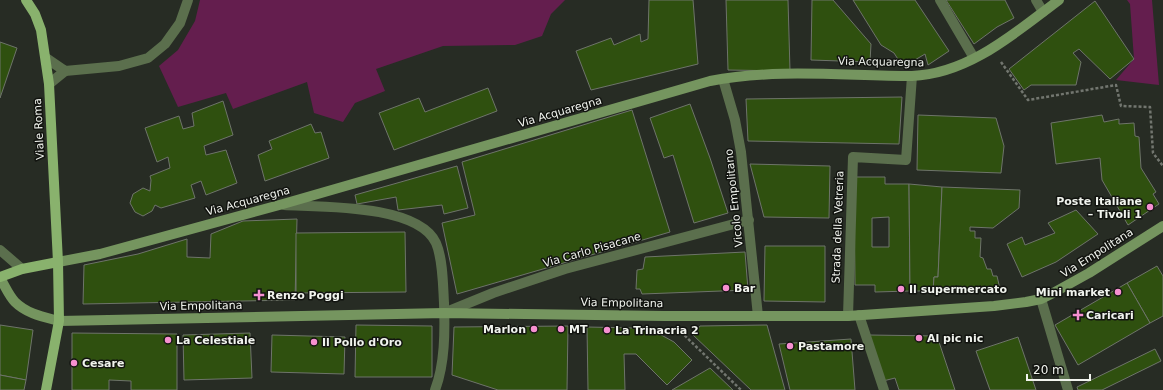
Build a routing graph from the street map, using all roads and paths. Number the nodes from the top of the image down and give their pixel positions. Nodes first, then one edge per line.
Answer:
1 (26, 0) edge
2 (188, 0) edge
3 (940, 0) edge
4 (1036, 0) edge
5 (1060, 0) edge
6 (1043, 12) junction
7 (992, 49) junction
8 (46, 58) junction
9 (974, 58) junction
10 (65, 71) junction
11 (912, 76) junction
12 (723, 79) junction
13 (49, 84) junction
14 (1163, 166) edge
15 (283, 204) junction
16 (749, 220) junction
17 (1163, 226) edge
18 (0, 250) edge
19 (58, 262) junction
20 (22, 268) junction
21 (0, 278) edge
22 (1041, 299) junction
23 (444, 313) junction
24 (859, 315) junction
25 (664, 316) junction
26 (758, 316) junction
27 (848, 316) junction
28 (59, 321) junction
29 (46, 390) edge
30 (435, 390) edge
31 (741, 390) edge
32 (884, 390) edge
33 (1068, 390) edge

1 - 8 main road, Viale Roma
2 - 10 street
3 - 9 street
4 - 6 street
5 - 6 main road, Via Acquaregna
6 - 7 main road, Via Acquaregna
7 - 9 main road, Via Acquaregna
7 - 14 path
8 - 10 street
8 - 13 main road, Viale Roma
9 - 11 main road, Via Acquaregna
10 - 13 street
11 - 12 main road, Via Acquaregna
11 - 27 street, Strada della Vetreria
12 - 15 main road, Via Acquaregna
12 - 16 street, Vicolo Empolitano
13 - 19 main road, Viale Roma
15 - 19 main road, Via Acquaregna
15 - 23 street
16 - 23 street, Via Carlo Pisacane
16 - 26 street, Vicolo Empolitano
17 - 22 main road, Via Empolitana
18 - 20 street
19 - 20 main road
19 - 28 main road, Viale Roma
20 - 21 main road
21 - 28 main road, Via Empolitana
22 - 24 main road, Via Empolitana
22 - 33 street
23 - 25 main road, Via Empolitana
23 - 28 main road, Via Empolitana
23 - 30 street
24 - 27 main road, Via Empolitana
24 - 32 street
25 - 26 main road, Via Empolitana
25 - 31 path
26 - 27 main road, Via Empolitana
28 - 29 main road, Viale Roma

